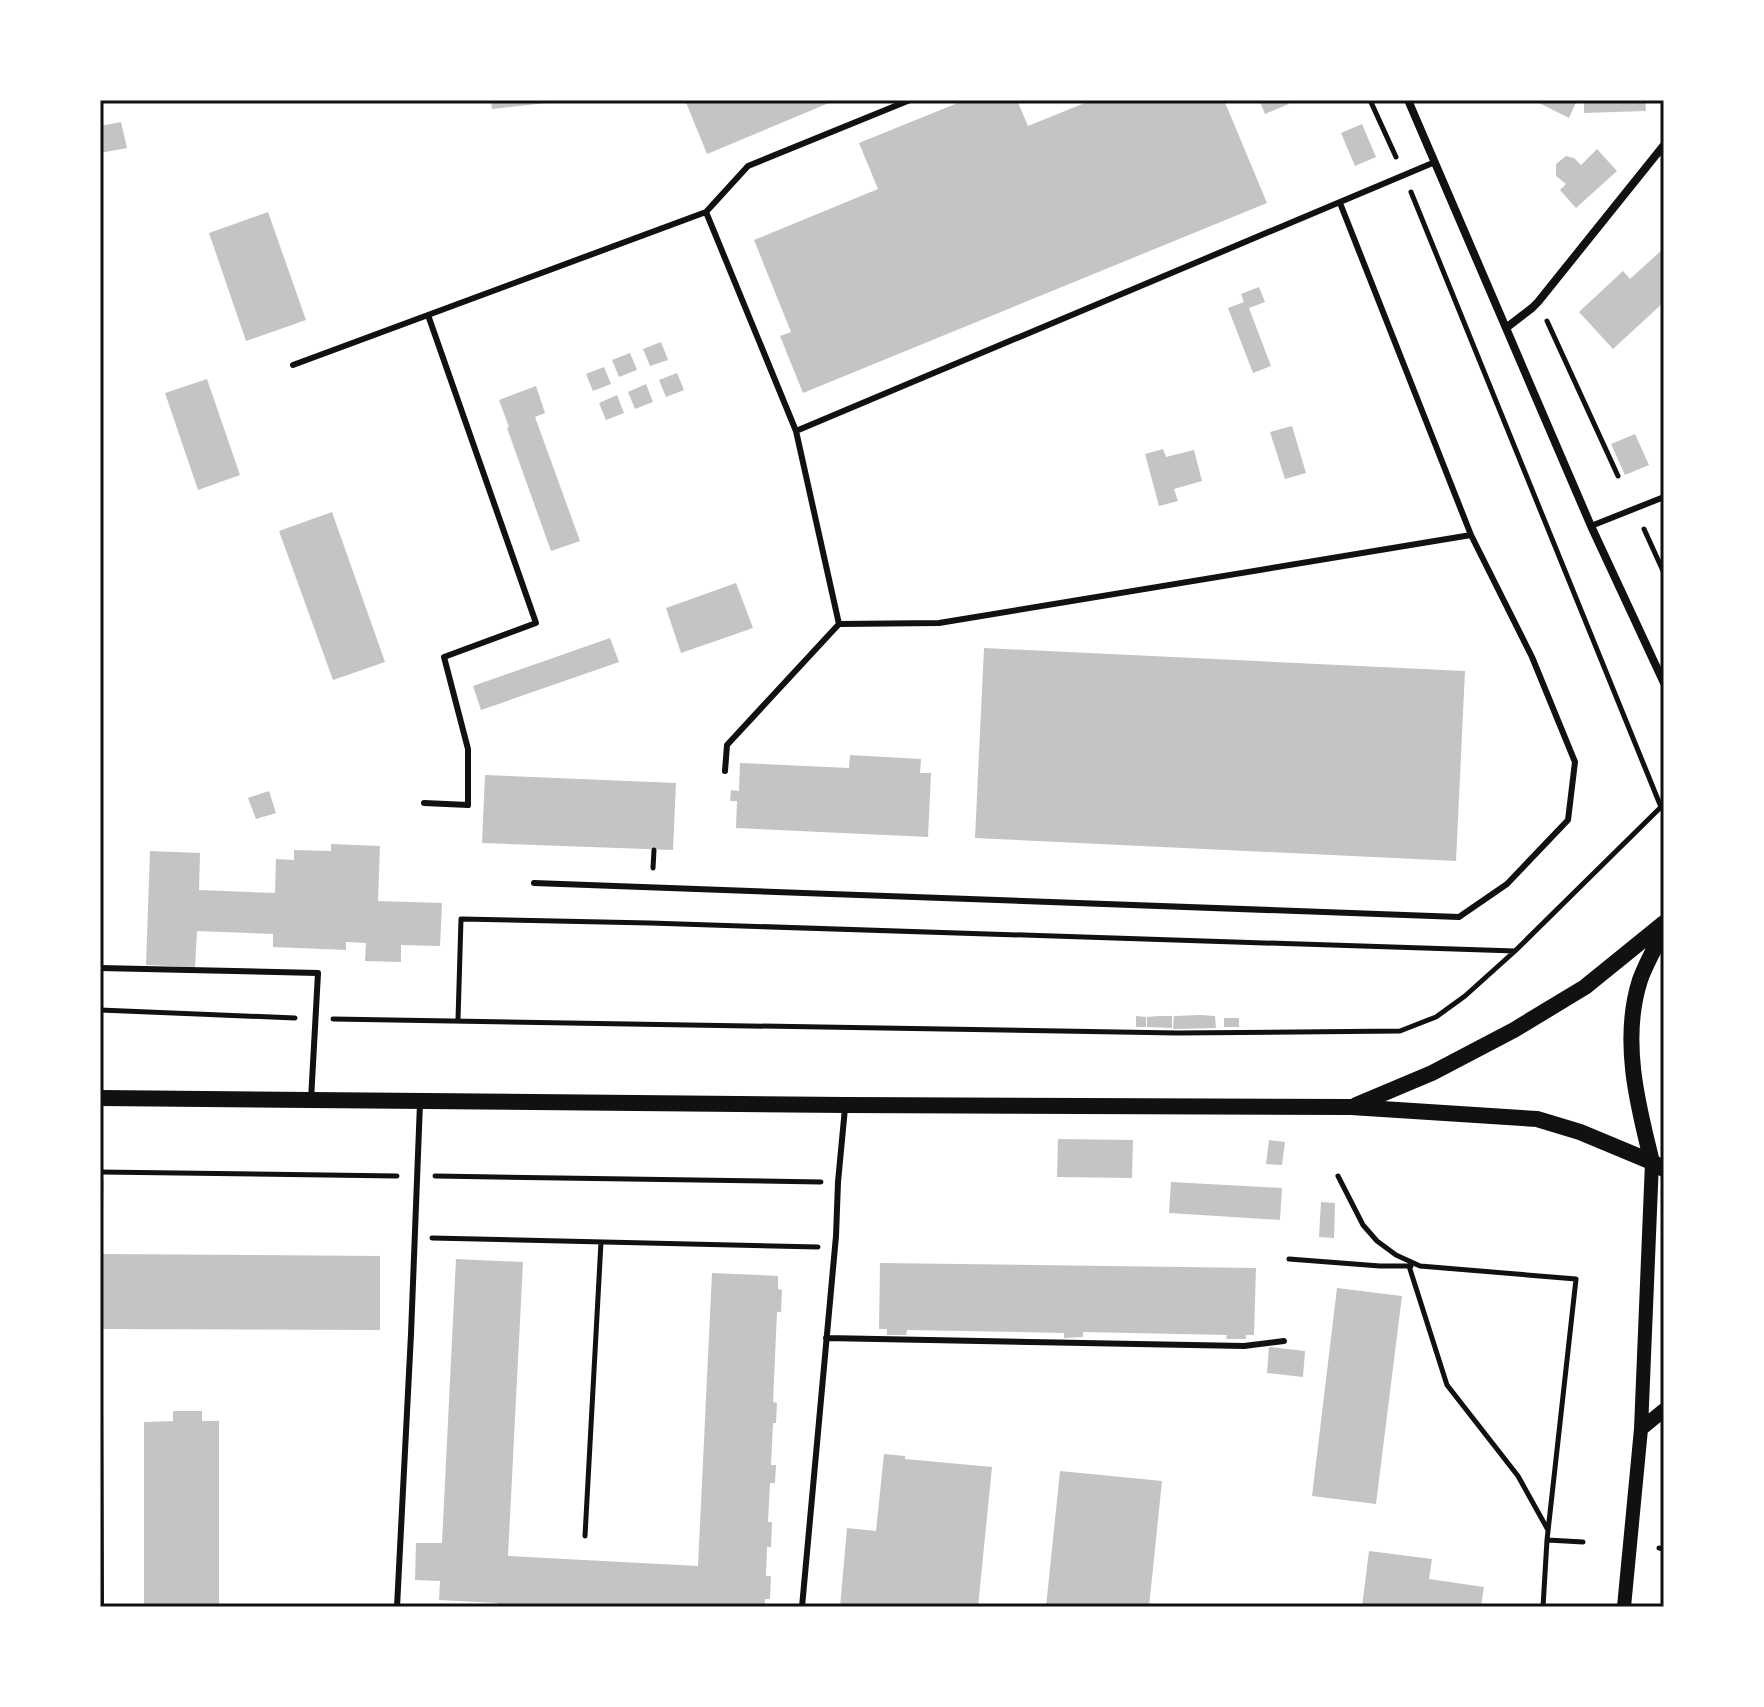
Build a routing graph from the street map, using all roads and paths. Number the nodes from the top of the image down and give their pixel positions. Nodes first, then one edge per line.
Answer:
1 (910, 100) edge
2 (1370, 100) edge
3 (1408, 100) edge
4 (1664, 145) edge
5 (1435, 162) junction
6 (1404, 175) junction
7 (1340, 203) junction
8 (706, 212) junction
9 (1538, 302) junction
10 (428, 315) junction
11 (1506, 328) junction
12 (293, 365) dead end
13 (796, 431) junction
14 (1618, 476) dead end
15 (1664, 497) edge
16 (1591, 526) junction
17 (1644, 529) dead end
18 (1471, 535) junction
19 (1664, 573) edge
20 (839, 624) junction
21 (1664, 683) edge
22 (725, 771) dead end
23 (424, 803) dead end
24 (534, 883) dead end
25 (1664, 923) edge
26 (1664, 930) edge
27 (1515, 951) junction
28 (100, 968) edge
29 (100, 1010) edge
30 (315, 1019) junction
31 (458, 1020) junction
32 (100, 1098) edge
33 (311, 1100) junction
34 (420, 1101) junction
35 (845, 1105) junction
36 (1351, 1107) junction
37 (1658, 1165) edge
38 (100, 1172) edge
39 (416, 1176) junction
40 (1338, 1176) dead end
41 (838, 1182) junction
42 (414, 1237) junction
43 (601, 1242) junction
44 (835, 1248) junction
45 (1289, 1259) dead end
46 (1409, 1266) junction
47 (1420, 1266) junction
48 (826, 1338) junction
49 (1284, 1341) dead end
50 (100, 1405) edge
51 (1664, 1410) edge
52 (1641, 1429) junction
53 (1548, 1531) junction
54 (585, 1536) dead end
55 (1547, 1540) junction
56 (1583, 1542) dead end
57 (101, 1607) edge
58 (397, 1607) edge
59 (802, 1607) edge
60 (1543, 1607) edge
61 (1624, 1607) edge

1 - 8 lane
2 - 6 path
3 - 5 street
4 - 9 street
5 - 6 lane
5 - 11 street
6 - 7 lane
6 - 27 path
7 - 13 lane
7 - 18 lane
8 - 10 lane
8 - 13 lane
9 - 11 street
9 - 14 path
10 - 12 lane
10 - 23 lane
11 - 16 street
13 - 20 lane
15 - 16 lane
16 - 21 street
17 - 19 path
18 - 20 lane
18 - 24 lane
20 - 22 lane
25 - 36 main road
26 - 37 main road
27 - 31 path
27 - 31 path
28 - 30 lane
29 - 30 path
30 - 31 path
30 - 33 lane
32 - 33 main road
33 - 34 main road
34 - 35 main road
34 - 39 lane
35 - 36 main road
35 - 41 lane
36 - 37 main road
37 - 52 street
38 - 39 path
39 - 41 path
39 - 42 lane
40 - 47 path
41 - 44 lane
42 - 43 path
42 - 58 lane
43 - 44 path
43 - 54 path
44 - 48 lane
45 - 46 path
46 - 47 path
46 - 53 path
47 - 53 path
48 - 49 lane
48 - 59 lane
50 - 57 lane
51 - 52 street
52 - 61 street
53 - 55 path
55 - 56 path
55 - 60 path

